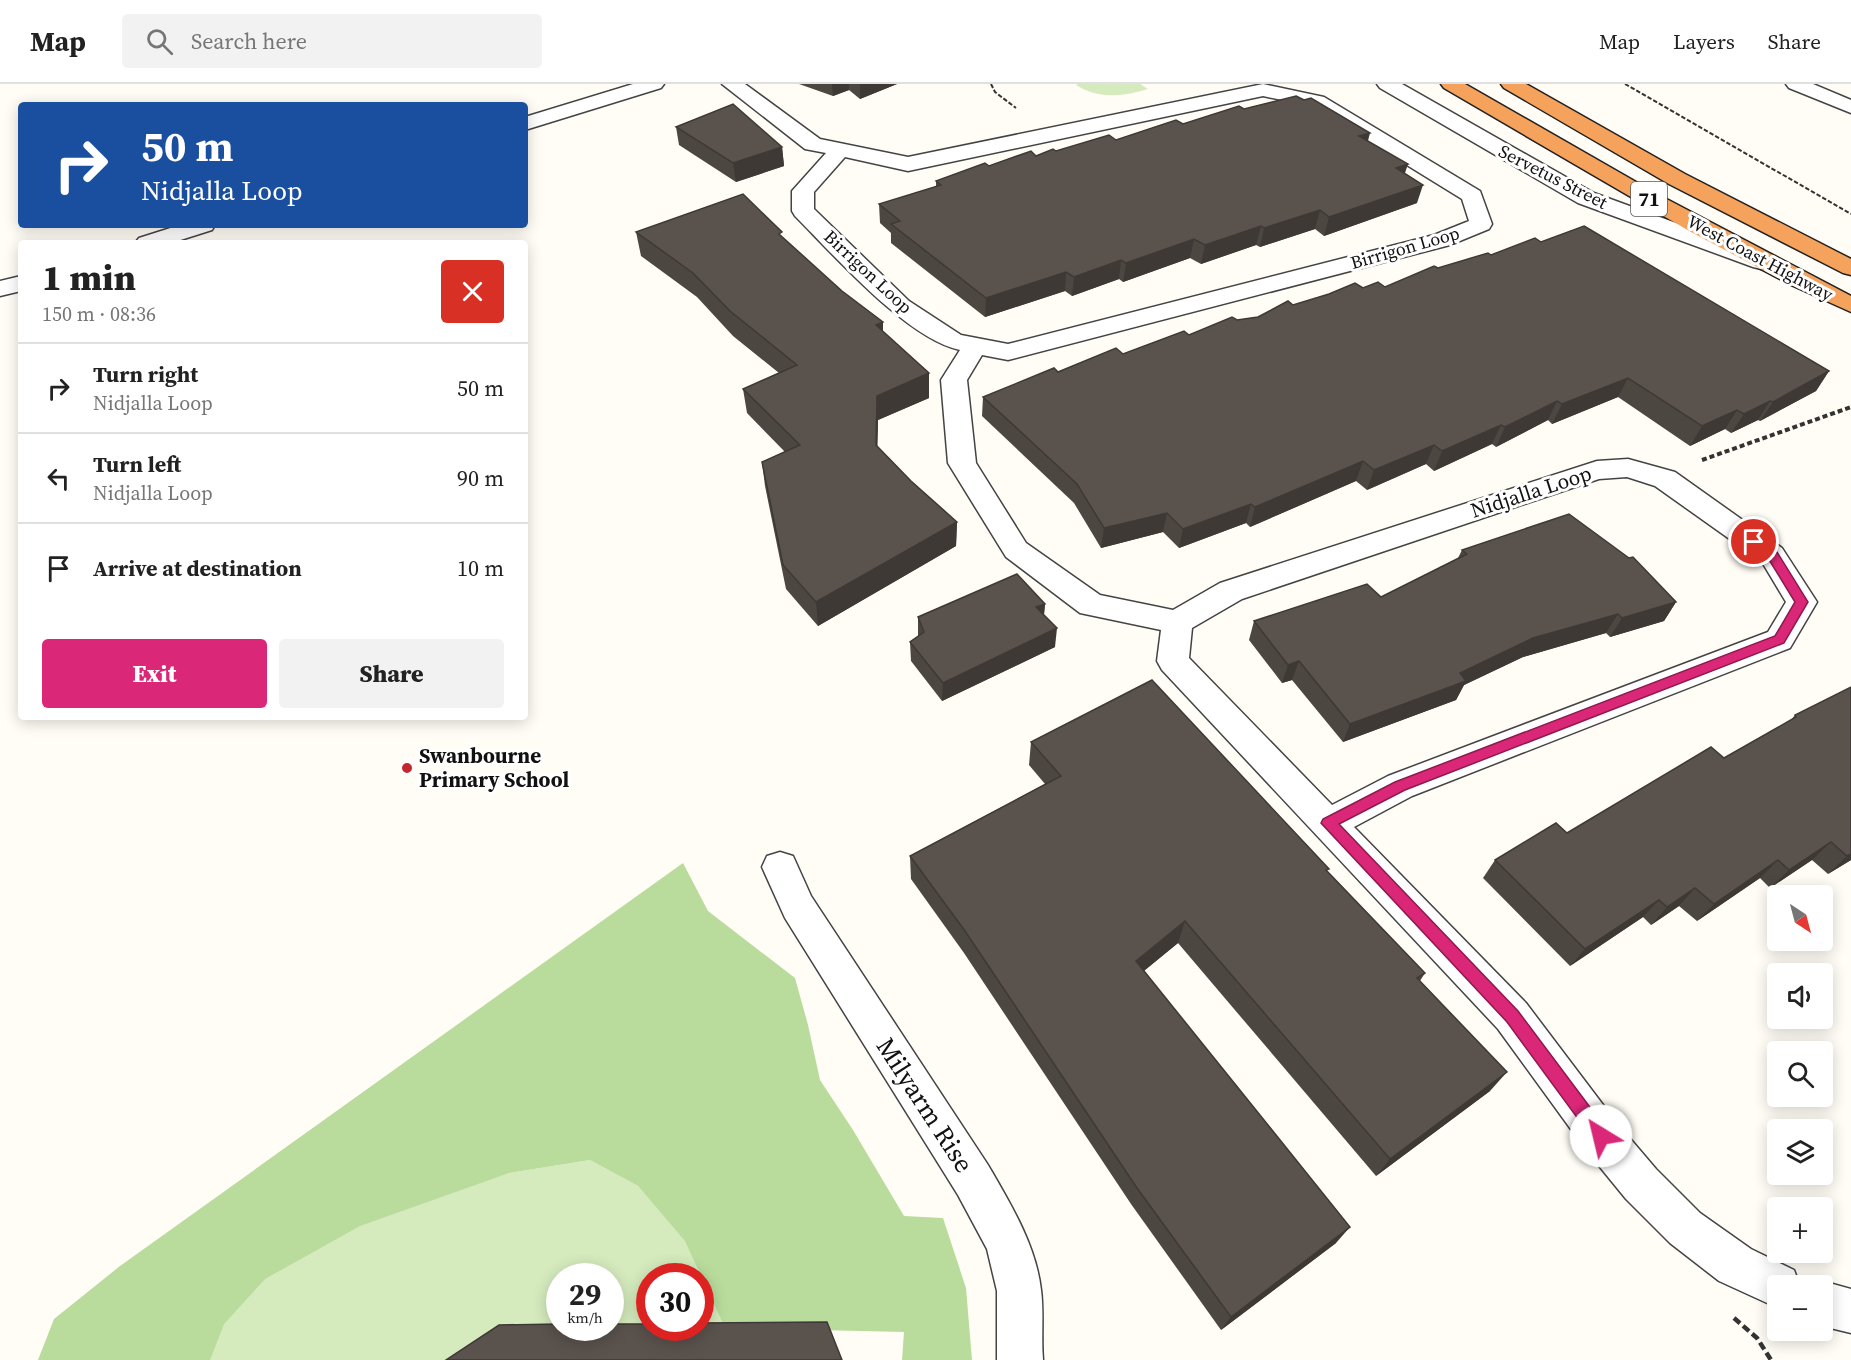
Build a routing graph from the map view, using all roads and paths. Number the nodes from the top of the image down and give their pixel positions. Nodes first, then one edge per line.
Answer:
1 (654, 84) edge
2 (732, 84) edge
3 (1386, 84) edge
4 (1451, 84) edge
5 (1511, 84) edge
6 (1625, 84) edge
7 (1796, 84) edge
8 (1851, 107) edge
9 (528, 123) edge
10 (840, 150) junction
11 (1851, 214) edge
12 (194, 228) edge
13 (156, 240) edge
14 (1762, 262) junction
15 (1851, 268) edge
16 (18, 284) edge
17 (0, 289) edge
18 (1851, 305) edge
19 (975, 345) junction
20 (1851, 408) edge
21 (1665, 479) junction
22 (1177, 622) junction
23 (1329, 823) junction
24 (780, 867) dead end
25 (1767, 1281) edge
26 (1833, 1306) edge
27 (1851, 1311) edge
28 (1020, 1360) edge

1 - 9 street
2 - 10 street, Birrigon Loop
3 - 14 street, Servetus Street
4 - 14 highway, West Coast Highway / 71
5 - 15 highway, West Coast Highway / 71
6 - 11 path
7 - 8 street
10 - 19 street, Birrigon Loop
10 - 19 street, Birrigon Loop
12 - 13 street
14 - 18 highway, West Coast Highway / 71
16 - 17 street
19 - 22 street
20 - 21 path
21 - 22 street, Nidjalla Loop
21 - 23 street, Nidjalla Loop
22 - 23 street
23 - 25 street
24 - 28 street, Milyarm Rise
26 - 27 street

